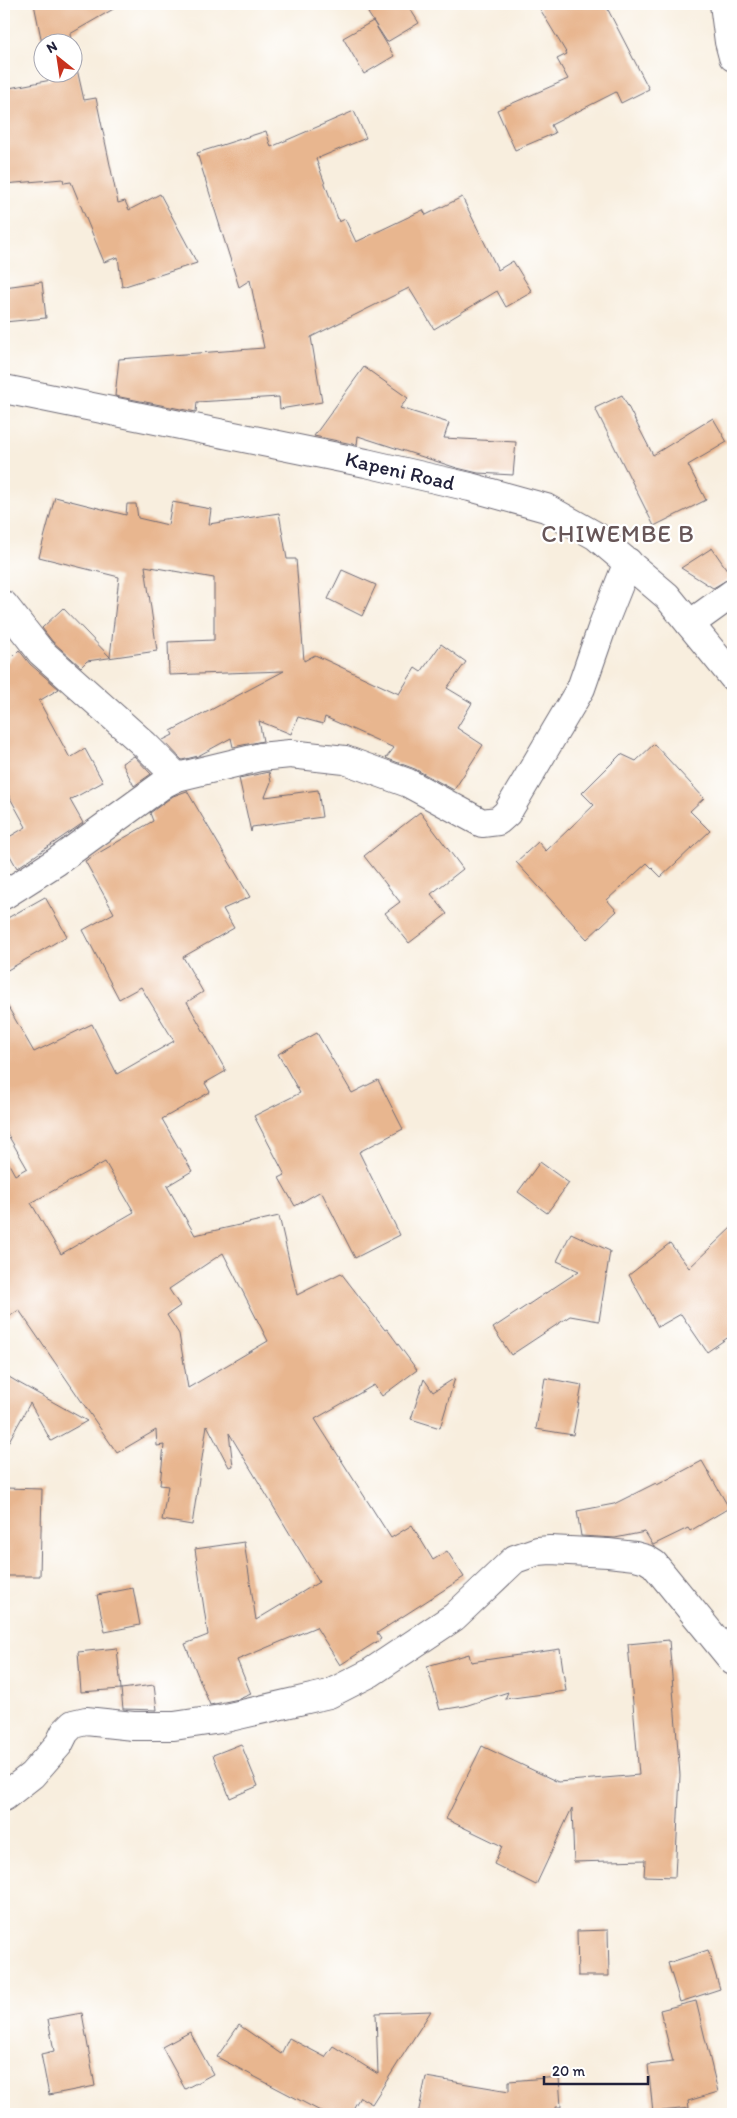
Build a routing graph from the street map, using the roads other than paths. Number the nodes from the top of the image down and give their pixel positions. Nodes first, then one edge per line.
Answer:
1 (724, 4) edge
2 (733, 57) edge
3 (4, 389) edge
4 (628, 562) junction
5 (733, 594) edge
6 (4, 605) edge
7 (690, 624) junction
8 (733, 677) edge
9 (177, 777) junction
10 (4, 895) edge
11 (733, 1660) edge
12 (4, 1797) edge

1 - 2 street
3 - 4 street, Kapeni Road
4 - 7 street, Kapeni Road
4 - 9 street
5 - 7 street
6 - 9 street
7 - 8 street, Kapeni Road
9 - 10 street
11 - 12 street

